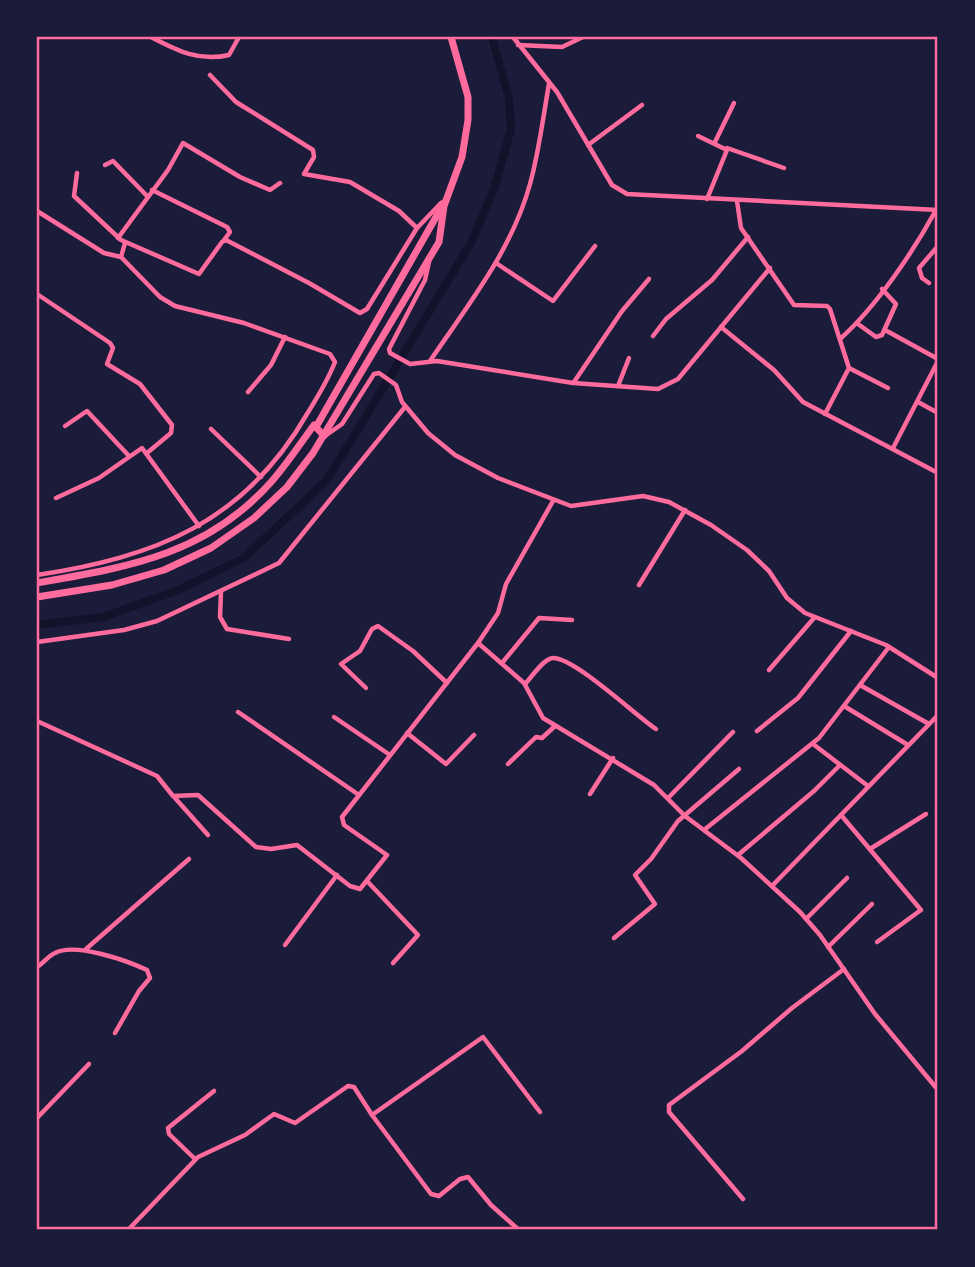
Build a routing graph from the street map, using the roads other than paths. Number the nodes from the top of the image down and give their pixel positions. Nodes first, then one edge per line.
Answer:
1 (151, 37) edge
2 (239, 37) edge
3 (451, 37) edge
4 (513, 37) edge
5 (583, 37) edge
6 (518, 45) junction
7 (210, 75) dead end
8 (549, 83) junction
9 (734, 103) dead end
10 (642, 105) dead end
11 (698, 136) dead end
12 (715, 142) junction
13 (589, 145) junction
14 (727, 148) junction
15 (105, 165) dead end
16 (784, 168) dead end
17 (77, 173) dead end
18 (280, 183) dead end
19 (152, 190) junction
20 (147, 195) junction
21 (447, 197) junction
22 (707, 199) junction
23 (737, 201) junction
24 (937, 210) edge
25 (39, 212) edge
26 (37, 219) edge
27 (417, 228) junction
28 (748, 237) junction
29 (118, 238) junction
30 (225, 240) junction
31 (125, 243) junction
32 (595, 246) dead end
33 (938, 246) edge
34 (121, 257) junction
35 (429, 262) junction
36 (496, 263) junction
37 (770, 268) junction
38 (649, 279) dead end
39 (929, 283) dead end
40 (882, 289) junction
41 (37, 295) edge
42 (858, 324) junction
43 (721, 327) junction
44 (885, 330) junction
45 (653, 336) dead end
46 (285, 337) junction
47 (841, 340) junction
48 (629, 358) dead end
49 (938, 360) edge
50 (430, 361) junction
51 (849, 368) junction
52 (573, 383) junction
53 (618, 386) junction
54 (888, 388) dead end
55 (248, 392) dead end
56 (918, 402) junction
57 (405, 407) junction
58 (938, 413) edge
59 (825, 414) junction
60 (65, 426) dead end
61 (316, 427) junction
62 (211, 429) dead end
63 (324, 436) junction
64 (893, 448) junction
65 (147, 453) junction
66 (128, 456) junction
67 (938, 472) edge
68 (261, 477) junction
69 (56, 498) dead end
70 (553, 500) junction
71 (685, 510) junction
72 (199, 526) junction
73 (37, 575) edge
74 (37, 583) edge
75 (639, 585) dead end
76 (221, 591) junction
77 (37, 597) edge
78 (814, 618) junction
79 (572, 620) dead end
80 (851, 631) junction
81 (289, 639) dead end
82 (37, 642) edge
83 (478, 643) junction
84 (888, 647) junction
85 (502, 663) junction
86 (769, 670) dead end
87 (938, 678) edge
88 (447, 683) junction
89 (525, 684) junction
90 (860, 685) junction
91 (366, 688) dead end
92 (844, 706) junction
93 (238, 712) dead end
94 (938, 715) edge
95 (334, 717) dead end
96 (37, 721) edge
97 (929, 724) junction
98 (555, 726) junction
99 (656, 729) dead end
100 (757, 731) dead end
101 (733, 732) dead end
102 (407, 733) junction
103 (474, 735) dead end
104 (813, 744) junction
105 (908, 745) junction
106 (390, 755) junction
107 (613, 758) junction
108 (508, 764) dead end
109 (840, 765) junction
110 (739, 769) dead end
111 (868, 786) junction
112 (590, 794) dead end
113 (359, 795) junction
114 (175, 797) junction
115 (667, 798) junction
116 (841, 814) junction
117 (926, 814) dead end
118 (685, 816) junction
119 (704, 830) junction
120 (208, 835) dead end
121 (870, 849) junction
122 (738, 855) junction
123 (189, 859) dead end
124 (337, 875) junction
125 (846, 878) dead end
126 (367, 881) junction
127 (772, 886) junction
128 (872, 904) dead end
129 (806, 919) junction
130 (614, 938) dead end
131 (877, 942) dead end
132 (285, 944) dead end
133 (828, 947) junction
134 (85, 950) junction
135 (393, 963) dead end
136 (37, 966) edge
137 (844, 969) junction
138 (115, 1033) dead end
139 (89, 1064) dead end
140 (938, 1090) edge
141 (214, 1091) dead end
142 (540, 1112) dead end
143 (372, 1115) junction
144 (37, 1118) edge
145 (195, 1159) junction
146 (743, 1199) dead end
147 (128, 1230) edge
148 (519, 1230) edge

1 - 2 street
3 - 21 main road
4 - 6 street
5 - 6 street
6 - 8 street
7 - 27 street
8 - 13 street
8 - 36 street
9 - 12 street
10 - 13 street
11 - 12 street
12 - 14 street
13 - 22 street
14 - 16 street
14 - 22 street
15 - 20 street
17 - 29 street
18 - 19 street
19 - 20 street
19 - 30 street
20 - 29 street
21 - 27 street
21 - 35 main road
21 - 61 main road
22 - 23 street
23 - 24 street
23 - 28 street
24 - 40 street
25 - 26 street
25 - 34 street
27 - 30 street
28 - 37 street
28 - 45 street
29 - 31 street
30 - 31 street
31 - 34 street
32 - 36 street
33 - 39 street
34 - 46 street
35 - 50 street
35 - 63 main road
36 - 50 street
37 - 43 street
37 - 47 street
38 - 52 street
40 - 42 street
40 - 44 street
41 - 65 street
42 - 44 street
42 - 47 street
43 - 53 street
43 - 59 street
44 - 49 street
46 - 55 street
46 - 68 street
47 - 51 street
48 - 53 street
49 - 56 street
50 - 52 street
51 - 54 street
51 - 59 street
52 - 53 street
56 - 58 street
56 - 64 street
57 - 63 street
57 - 70 street
57 - 76 street
59 - 64 street
60 - 66 street
61 - 63 main road
61 - 74 main road
62 - 68 street
63 - 77 main road
64 - 67 street
65 - 66 street
65 - 72 street
66 - 69 street
68 - 72 street
70 - 71 street
70 - 83 street
71 - 75 street
71 - 78 street
72 - 73 street
76 - 81 street
76 - 82 street
78 - 80 street
78 - 86 street
79 - 85 street
80 - 84 street
80 - 100 street
83 - 85 street
83 - 88 street
84 - 87 street
84 - 90 street
85 - 89 street
88 - 91 street
88 - 102 street
89 - 98 street
89 - 99 street
90 - 92 street
90 - 97 street
92 - 104 street
92 - 105 street
93 - 113 street
94 - 97 street
95 - 106 street
96 - 114 street
97 - 105 street
98 - 107 street
98 - 108 street
101 - 115 street
102 - 103 street
102 - 106 street
104 - 109 street
104 - 119 street
105 - 111 street
106 - 113 street
107 - 112 street
107 - 115 street
109 - 111 street
109 - 122 street
110 - 118 street
111 - 116 street
113 - 126 street
114 - 120 street
114 - 124 street
115 - 118 street
116 - 121 street
116 - 127 street
117 - 121 street
118 - 119 street
118 - 130 street
119 - 122 street
121 - 131 street
122 - 127 street
123 - 134 street
124 - 126 street
124 - 132 street
125 - 129 street
126 - 135 street
127 - 129 street
128 - 133 street
129 - 133 street
133 - 137 street
134 - 136 street
134 - 138 street
137 - 140 street
137 - 146 street
139 - 144 street
141 - 145 street
142 - 143 street
143 - 145 street
143 - 148 street
145 - 147 street

